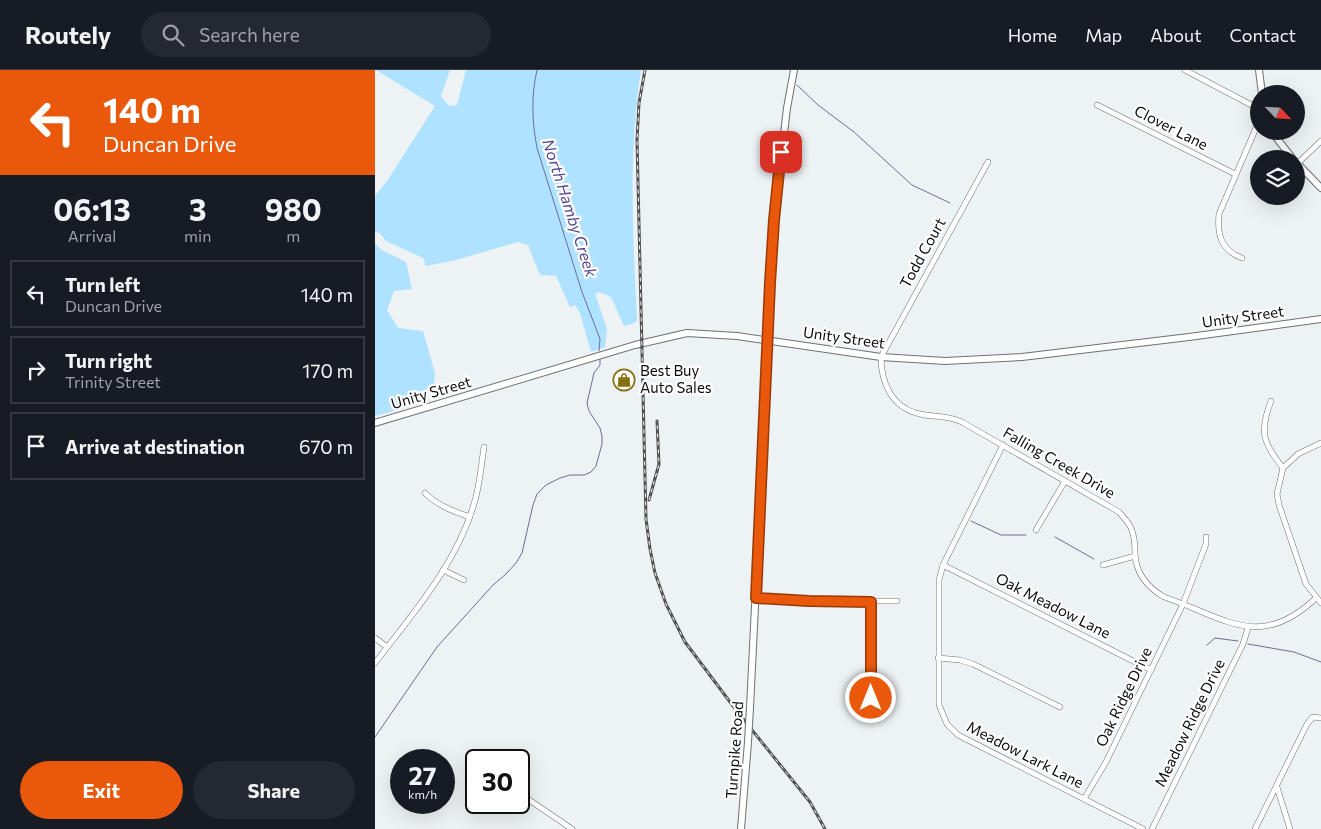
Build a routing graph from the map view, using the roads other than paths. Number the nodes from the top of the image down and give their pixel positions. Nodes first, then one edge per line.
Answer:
1 (794, 70) edge
2 (1185, 70) edge
3 (1259, 70) edge
4 (1261, 85) edge
5 (1250, 103) edge
6 (1097, 104) dead end
7 (1250, 140) edge
8 (1278, 140) edge
9 (1321, 141) edge
10 (1287, 150) edge
11 (1305, 154) edge
12 (988, 162) dead end
13 (1305, 171) edge
14 (1235, 174) junction
15 (1321, 188) edge
16 (1242, 258) dead end
17 (1321, 319) edge
18 (768, 340) junction
19 (881, 357) junction
20 (1271, 401) dead end
21 (375, 423) edge
22 (1321, 443) edge
23 (1003, 445) junction
24 (484, 447) dead end
25 (1283, 468) junction
26 (1065, 481) junction
27 (425, 493) dead end
28 (470, 517) junction
29 (1036, 530) dead end
30 (1206, 536) dead end
31 (1135, 556) junction
32 (943, 565) junction
33 (1103, 566) dead end
34 (443, 570) junction
35 (464, 580) dead end
36 (756, 598) junction
37 (1316, 598) junction
38 (897, 601) dead end
39 (871, 602) junction
40 (1321, 603) edge
41 (1183, 604) junction
42 (1248, 628) junction
43 (375, 638) edge
44 (387, 647) junction
45 (938, 658) junction
46 (375, 663) edge
47 (1151, 670) junction
48 (871, 698) dead end
49 (1060, 707) dead end
50 (1321, 718) edge
51 (1276, 786) junction
52 (530, 800) edge
53 (1084, 800) junction
54 (572, 829) edge
55 (741, 829) edge
56 (1143, 829) edge
57 (1153, 829) edge
58 (1255, 829) edge
59 (1289, 829) edge

1 - 18 street, Turnpike Road
2 - 5 street
3 - 4 street
6 - 14 street, Clover Lane
7 - 14 street
8 - 10 street
9 - 11 street
12 - 19 street, Todd Court
13 - 15 street
14 - 16 street
17 - 19 street, Unity Street
18 - 19 street, Unity Street
18 - 21 street, Unity Street
18 - 36 street, Turnpike Road
19 - 23 street, Falling Creek Drive
20 - 25 street
22 - 25 street
23 - 26 street, Falling Creek Drive
23 - 32 street, Meadow Lark Lane
24 - 28 street
25 - 37 street
26 - 29 street
26 - 31 street, Falling Creek Drive
27 - 28 street
28 - 34 street
30 - 41 street, Oak Ridge Drive
31 - 33 street
31 - 41 street, Falling Creek Drive
32 - 45 street, Meadow Lark Lane
32 - 47 street, Oak Meadow Lane
34 - 35 street
34 - 44 street
36 - 39 street
36 - 55 street, Turnpike Road, bridge
37 - 40 street
37 - 42 street, Falling Creek Drive
38 - 39 street
39 - 48 street
41 - 42 street, Falling Creek Drive
41 - 47 street, Oak Ridge Drive
42 - 57 street, Meadow Ridge Drive
43 - 44 street
44 - 46 street
45 - 49 street
45 - 53 street, Meadow Lark Lane
47 - 53 street, Oak Ridge Drive
50 - 51 street
51 - 58 street
51 - 59 street
52 - 54 street
53 - 56 street, Meadow Lark Lane

